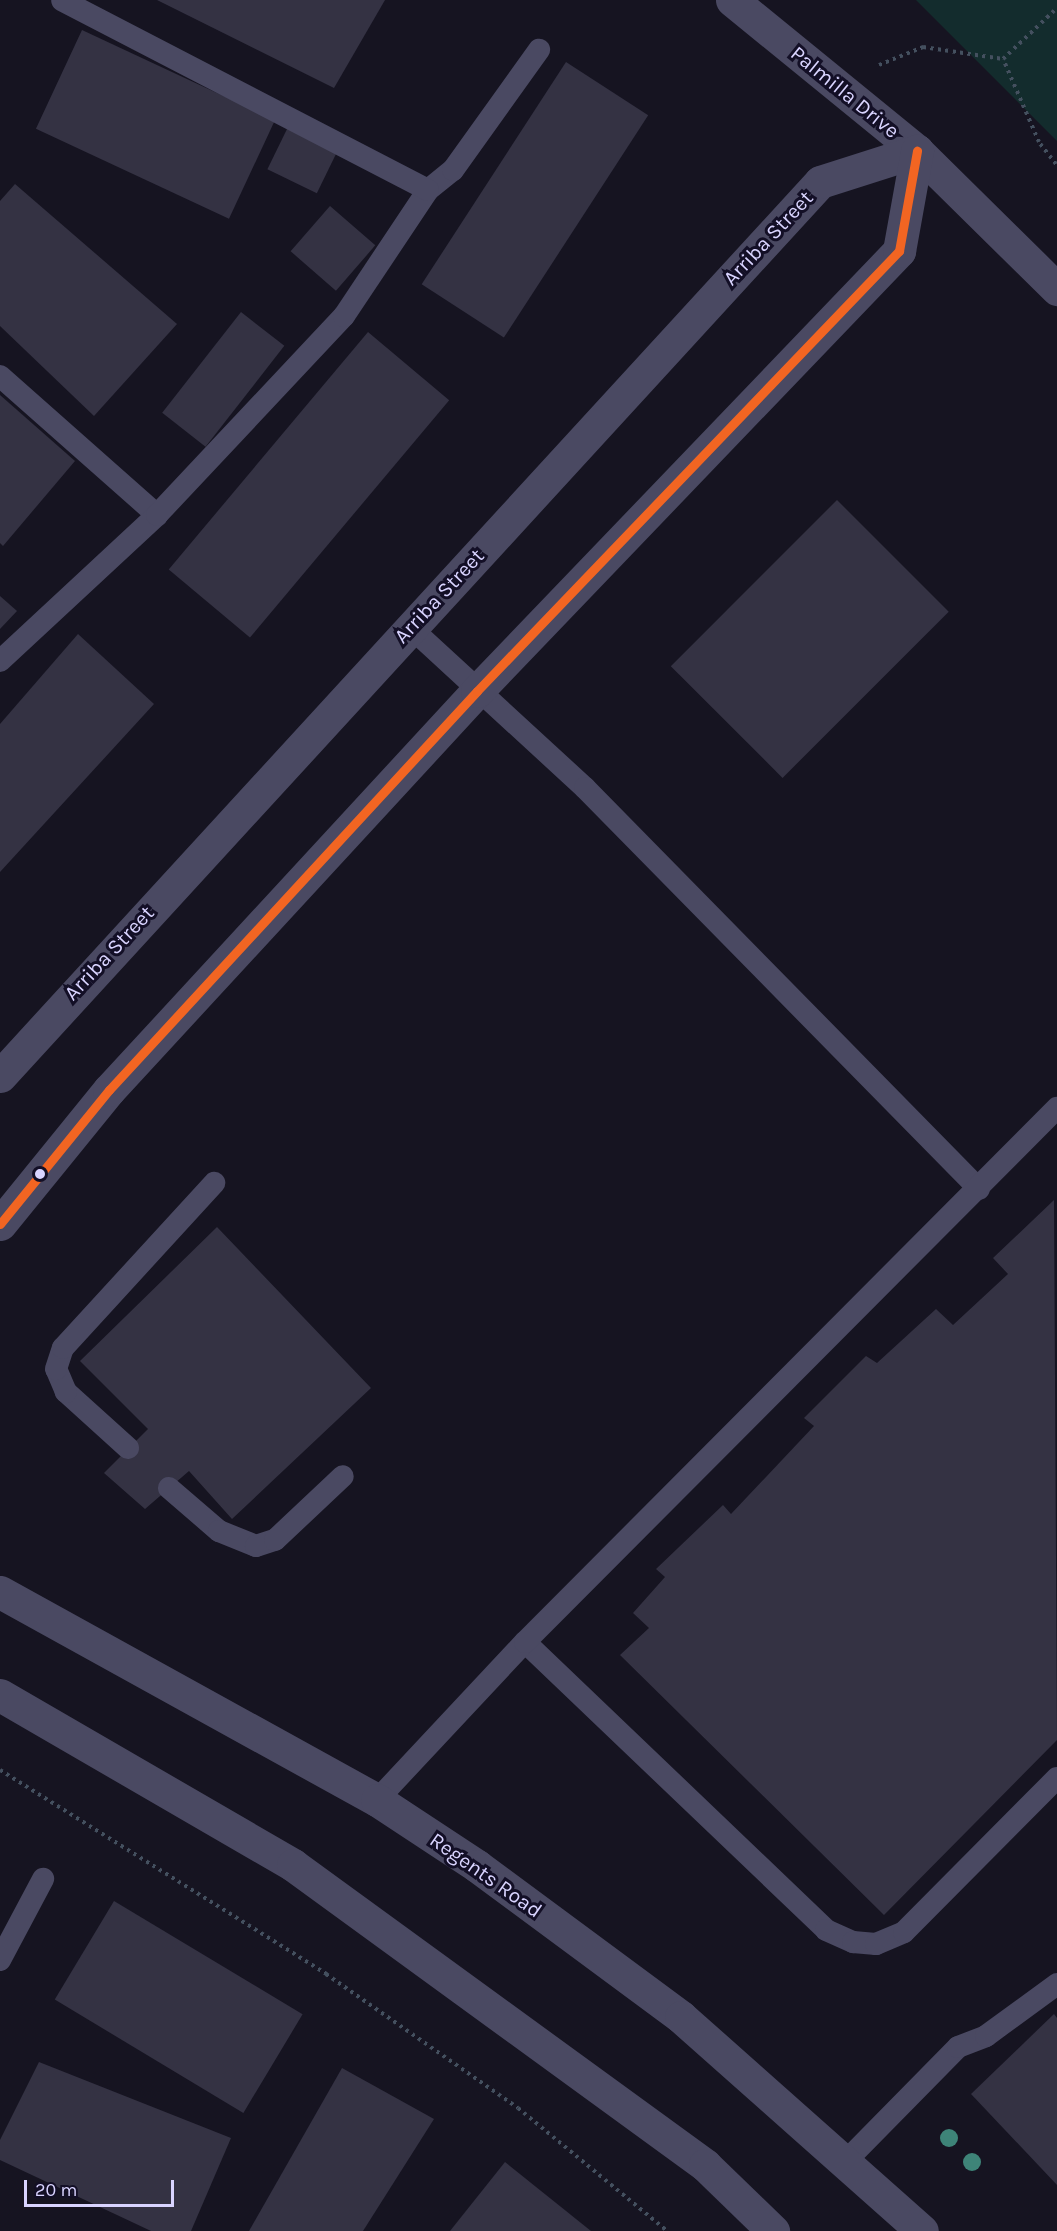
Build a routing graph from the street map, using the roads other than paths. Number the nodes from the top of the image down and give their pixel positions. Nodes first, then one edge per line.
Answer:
1 (62, 0) edge
2 (732, 0) edge
3 (539, 50) dead end
4 (917, 151) junction
5 (428, 190) junction
6 (1057, 289) edge
7 (0, 376) edge
8 (157, 515) junction
9 (410, 627) junction
10 (0, 661) edge
11 (477, 691) junction
12 (0, 1076) edge
13 (1057, 1108) edge
14 (214, 1183) dead end
15 (979, 1189) junction
16 (0, 1224) edge
17 (128, 1448) dead end
18 (343, 1476) dead end
19 (169, 1488) dead end
20 (0, 1592) edge
21 (525, 1642) junction
22 (0, 1695) edge
23 (1057, 1778) edge
24 (377, 1800) junction
25 (43, 1879) dead end
26 (0, 1960) edge
27 (1057, 1984) edge
28 (845, 2162) junction
29 (773, 2231) edge
30 (922, 2231) edge

1 - 5 lane
2 - 4 street, Palmilla Drive
3 - 5 lane
4 - 6 street, Palmilla Drive
4 - 9 street, Arriba Street
4 - 11 street
5 - 8 lane
7 - 8 lane
8 - 10 lane
9 - 11 lane
9 - 12 street, Arriba Street
11 - 15 lane
11 - 16 street
13 - 15 lane
14 - 17 lane
15 - 21 lane
18 - 19 lane
20 - 24 street, Regents Road
21 - 23 lane
21 - 24 lane
22 - 29 street
24 - 28 street, Regents Road
25 - 26 lane
27 - 28 lane
28 - 30 street, Regents Road

